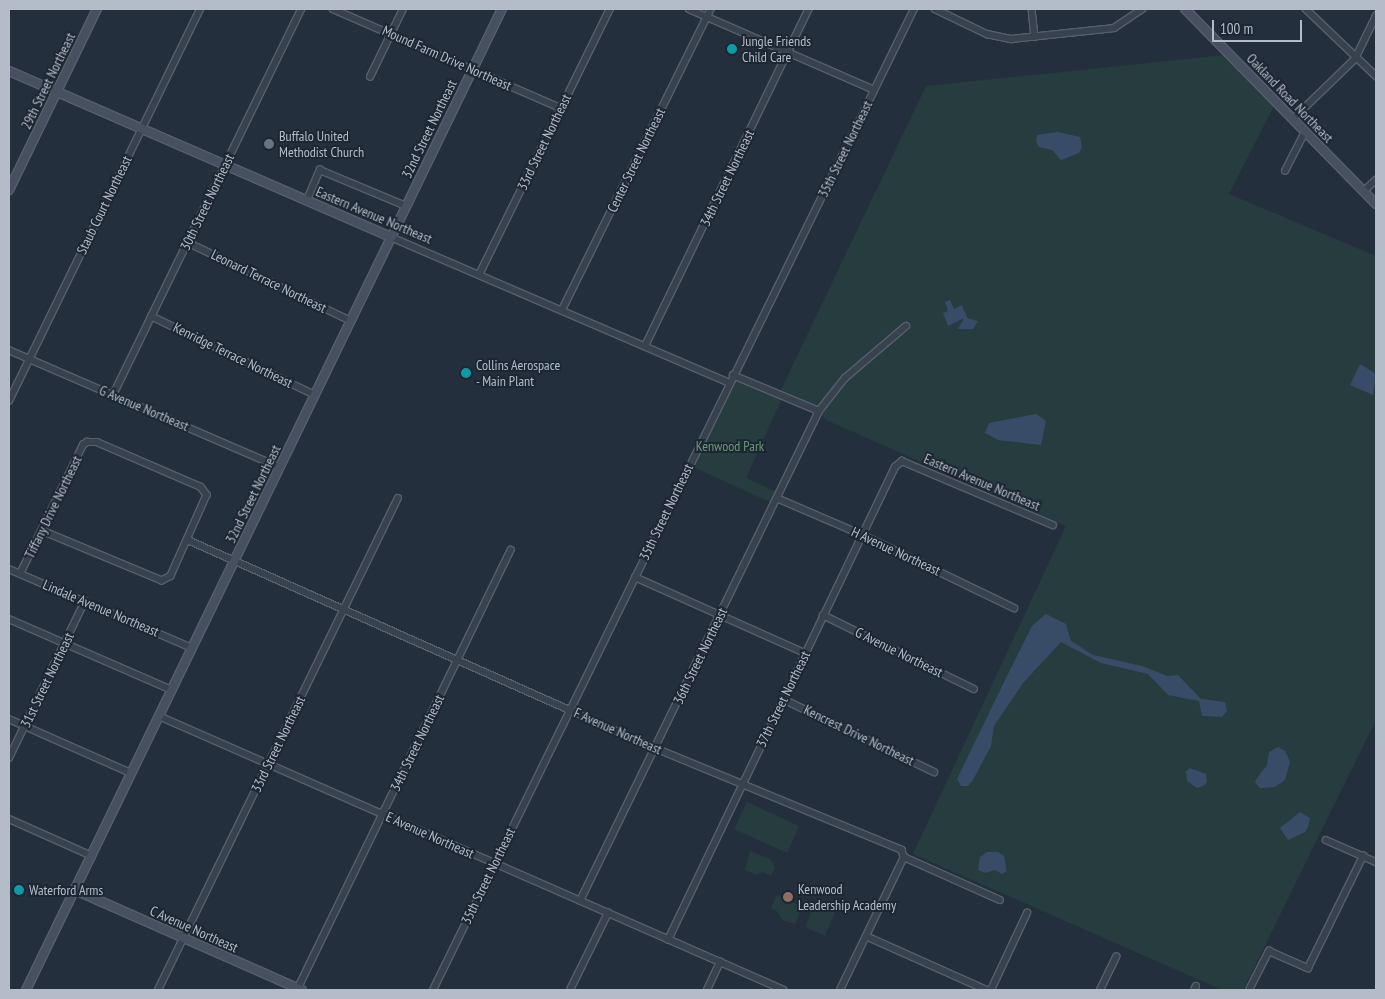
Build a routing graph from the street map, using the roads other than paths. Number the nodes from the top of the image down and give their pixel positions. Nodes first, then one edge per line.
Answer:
1 (97, 9) edge
2 (200, 9) edge
3 (301, 9) edge
4 (332, 9) edge
5 (403, 9) edge
6 (502, 9) edge
7 (610, 9) edge
8 (689, 9) edge
9 (710, 9) edge
10 (809, 9) edge
11 (914, 9) edge
12 (935, 9) edge
13 (1032, 9) edge
14 (1142, 9) edge
15 (1185, 9) edge
16 (1306, 9) edge
17 (707, 16) junction
18 (1376, 16) edge
19 (391, 34) junction
20 (1035, 37) junction
21 (787, 53) junction
22 (1355, 59) junction
23 (472, 70) junction
24 (9, 71) edge
25 (1376, 76) edge
26 (370, 77) dead end
27 (874, 90) junction
28 (57, 93) junction
29 (561, 108) junction
30 (1293, 120) junction
31 (142, 128) junction
32 (1305, 132) junction
33 (225, 164) junction
34 (1286, 171) dead end
35 (1376, 180) edge
36 (9, 190) edge
37 (1364, 191) junction
38 (307, 200) junction
39 (1376, 204) edge
40 (406, 206) junction
41 (391, 236) junction
42 (187, 242) junction
43 (479, 274) junction
44 (562, 310) junction
45 (151, 316) junction
46 (350, 321) junction
47 (906, 326) dead end
48 (645, 346) junction
49 (9, 350) edge
50 (29, 360) junction
51 (734, 375) junction
52 (730, 383) junction
53 (113, 395) junction
54 (315, 395) junction
55 (9, 401) edge
56 (818, 412) junction
57 (902, 461) joint
58 (280, 467) junction
59 (398, 498) dead end
60 (777, 498) junction
61 (1053, 525) dead end
62 (42, 531) junction
63 (863, 535) junction
64 (188, 540) junction
65 (511, 550) dead end
66 (234, 561) junction
67 (9, 569) edge
68 (20, 574) junction
69 (634, 576) junction
70 (85, 601) junction
71 (1014, 608) dead end
72 (344, 610) junction
73 (720, 614) junction
74 (823, 615) junction
75 (9, 619) edge
76 (64, 643) junction
77 (192, 648) junction
78 (806, 653) junction
79 (458, 660) junction
80 (974, 689) dead end
81 (172, 690) junction
82 (783, 699) junction
83 (569, 710) junction
84 (159, 716) junction
85 (9, 719) edge
86 (24, 726) junction
87 (655, 748) junction
88 (9, 758) edge
89 (268, 764) junction
90 (934, 772) dead end
91 (131, 773) junction
92 (741, 785) junction
93 (382, 814) junction
94 (9, 819) edge
95 (1326, 840) dead end
96 (92, 856) junction
97 (1363, 856) junction
98 (904, 857) junction
99 (1376, 862) edge
100 (494, 863) junction
101 (75, 890) junction
102 (1000, 900) dead end
103 (580, 901) junction
104 (608, 913) junction
105 (1028, 913) dead end
106 (866, 936) junction
107 (184, 938) junction
108 (668, 940) junction
109 (1116, 957) dead end
110 (720, 962) junction
111 (26, 990) edge
112 (158, 990) edge
113 (299, 990) edge
114 (433, 990) edge
115 (570, 990) edge
116 (707, 990) edge
117 (784, 990) edge
118 (840, 990) edge
119 (989, 990) edge
120 (1100, 990) edge
121 (1249, 990) edge

1 - 28 main road, 29th Street Northeast
2 - 31 street, Staub Court Northeast
3 - 33 street, 30th Street Northeast
4 - 19 street, Mound Farm Drive Northeast
5 - 19 street
6 - 23 main road, 32nd Street Northeast
7 - 29 street, 33rd Street Northeast
8 - 17 street
9 - 17 street, Center Street Northeast
10 - 21 street, 34th Street Northeast
11 - 27 street, 35th Street Northeast
12 - 20 street
13 - 20 street
14 - 20 street
15 - 30 main road, Oakland Road Northeast
16 - 22 street
17 - 21 street
17 - 44 street, Center Street Northeast
18 - 22 street
19 - 23 street, Mound Farm Drive Northeast
19 - 26 street
21 - 27 street
21 - 48 street, 34th Street Northeast
22 - 25 street
22 - 30 street
23 - 29 street, Mound Farm Drive Northeast
23 - 40 main road, 32nd Street Northeast
24 - 28 main road, Eastern Avenue Northeast
27 - 51 street, 35th Street Northeast
28 - 31 main road, Eastern Avenue Northeast
28 - 36 main road, 29th Street Northeast
29 - 43 street, 33rd Street Northeast
30 - 32 main road, Oakland Road Northeast
31 - 33 main road, Eastern Avenue Northeast
31 - 50 street, Staub Court Northeast
32 - 34 street
32 - 37 main road, Oakland Road Northeast
33 - 38 main road, Eastern Avenue Northeast
33 - 42 street, 30th Street Northeast
35 - 37 street
37 - 39 main road, Oakland Road Northeast
38 - 40 street
38 - 41 main road, Eastern Avenue Northeast
40 - 41 main road, 32nd Street Northeast
41 - 43 street, Eastern Avenue Northeast
41 - 46 main road, 32nd Street Northeast
42 - 45 street, 30th Street Northeast
42 - 46 street, Leonard Terrace Northeast
43 - 44 street, Eastern Avenue Northeast
44 - 48 street, Eastern Avenue Northeast
45 - 53 street, 30th Street Northeast
45 - 54 street, Kenridge Terrace Northeast
46 - 54 main road, 32nd Street Northeast
47 - 56 street, 36th Street Northeast
48 - 52 street, Eastern Avenue Northeast
49 - 50 street, G Avenue Northeast
50 - 53 street, G Avenue Northeast
50 - 55 street, Staub Court Northeast
51 - 52 street, 35th Street Northeast
51 - 56 street
52 - 69 street, 35th Street Northeast
53 - 58 street, G Avenue Northeast
54 - 58 main road, 32nd Street Northeast
56 - 60 street, 36th Street Northeast
57 - 61 street, Eastern Avenue Northeast
57 - 63 street, 37th Street Northeast
58 - 66 main road, 32nd Street Northeast
59 - 72 street, 33rd Street Northeast
60 - 63 street, H Avenue Northeast
60 - 73 street, 36th Street Northeast
62 - 64 street
62 - 64 street, Tiffany Drive Northeast
62 - 68 street, Tiffany Drive Northeast
63 - 71 street, H Avenue Northeast
63 - 74 street, 37th Street Northeast
64 - 66 street, F Avenue Northeast
65 - 79 street, 34th Street Northeast
66 - 72 street, F Avenue Northeast
66 - 77 main road, 32nd Street Northeast
67 - 68 street, Lindale Avenue Northeast
68 - 70 street, Lindale Avenue Northeast
69 - 73 street
69 - 83 street, 35th Street Northeast
70 - 76 street, 31st Street Northeast
70 - 77 street, Lindale Avenue Northeast
72 - 79 street, F Avenue Northeast
72 - 89 street, 33rd Street Northeast
73 - 78 street
73 - 87 street, 36th Street Northeast
74 - 78 street, 37th Street Northeast
74 - 80 street, G Avenue Northeast
75 - 76 street
76 - 81 street
76 - 86 street, 31st Street Northeast
77 - 81 main road, 32nd Street Northeast
78 - 82 street, 37th Street Northeast
79 - 83 street, F Avenue Northeast
79 - 93 street, 34th Street Northeast
81 - 84 main road, 32nd Street Northeast
82 - 90 street, Kencrest Drive Northeast
82 - 92 street, 37th Street Northeast
83 - 87 street, F Avenue Northeast
83 - 100 street, 35th Street Northeast
84 - 89 street, E Avenue Northeast
84 - 91 main road, 32nd Street Northeast
85 - 86 street
86 - 88 street, 31st Street Northeast
86 - 91 street
87 - 92 street, F Avenue Northeast
87 - 103 street, 36th Street Northeast
89 - 93 street, E Avenue Northeast
89 - 107 street, 33rd Street Northeast
91 - 96 main road, 32nd Street Northeast
92 - 98 street, F Avenue Northeast
92 - 108 street, 37th Street Northeast
93 - 100 street, E Avenue Northeast
93 - 113 street, 34th Street Northeast
94 - 96 street
95 - 97 street
96 - 101 main road, 32nd Street Northeast
97 - 99 street
97 - 121 street
98 - 102 street, F Avenue Northeast
98 - 106 street
100 - 103 street, E Avenue Northeast
100 - 114 street, 35th Street Northeast
101 - 107 main road, C Avenue Northeast
101 - 111 main road, 32nd Street Northeast
103 - 104 street, E Avenue Northeast
104 - 108 street, E Avenue Northeast
104 - 115 street
105 - 119 street
106 - 118 street
106 - 119 street
107 - 112 street, 33rd Street Northeast
107 - 113 main road, C Avenue Northeast
108 - 110 street, E Avenue Northeast
109 - 120 street
110 - 116 street
110 - 117 street, E Avenue Northeast

